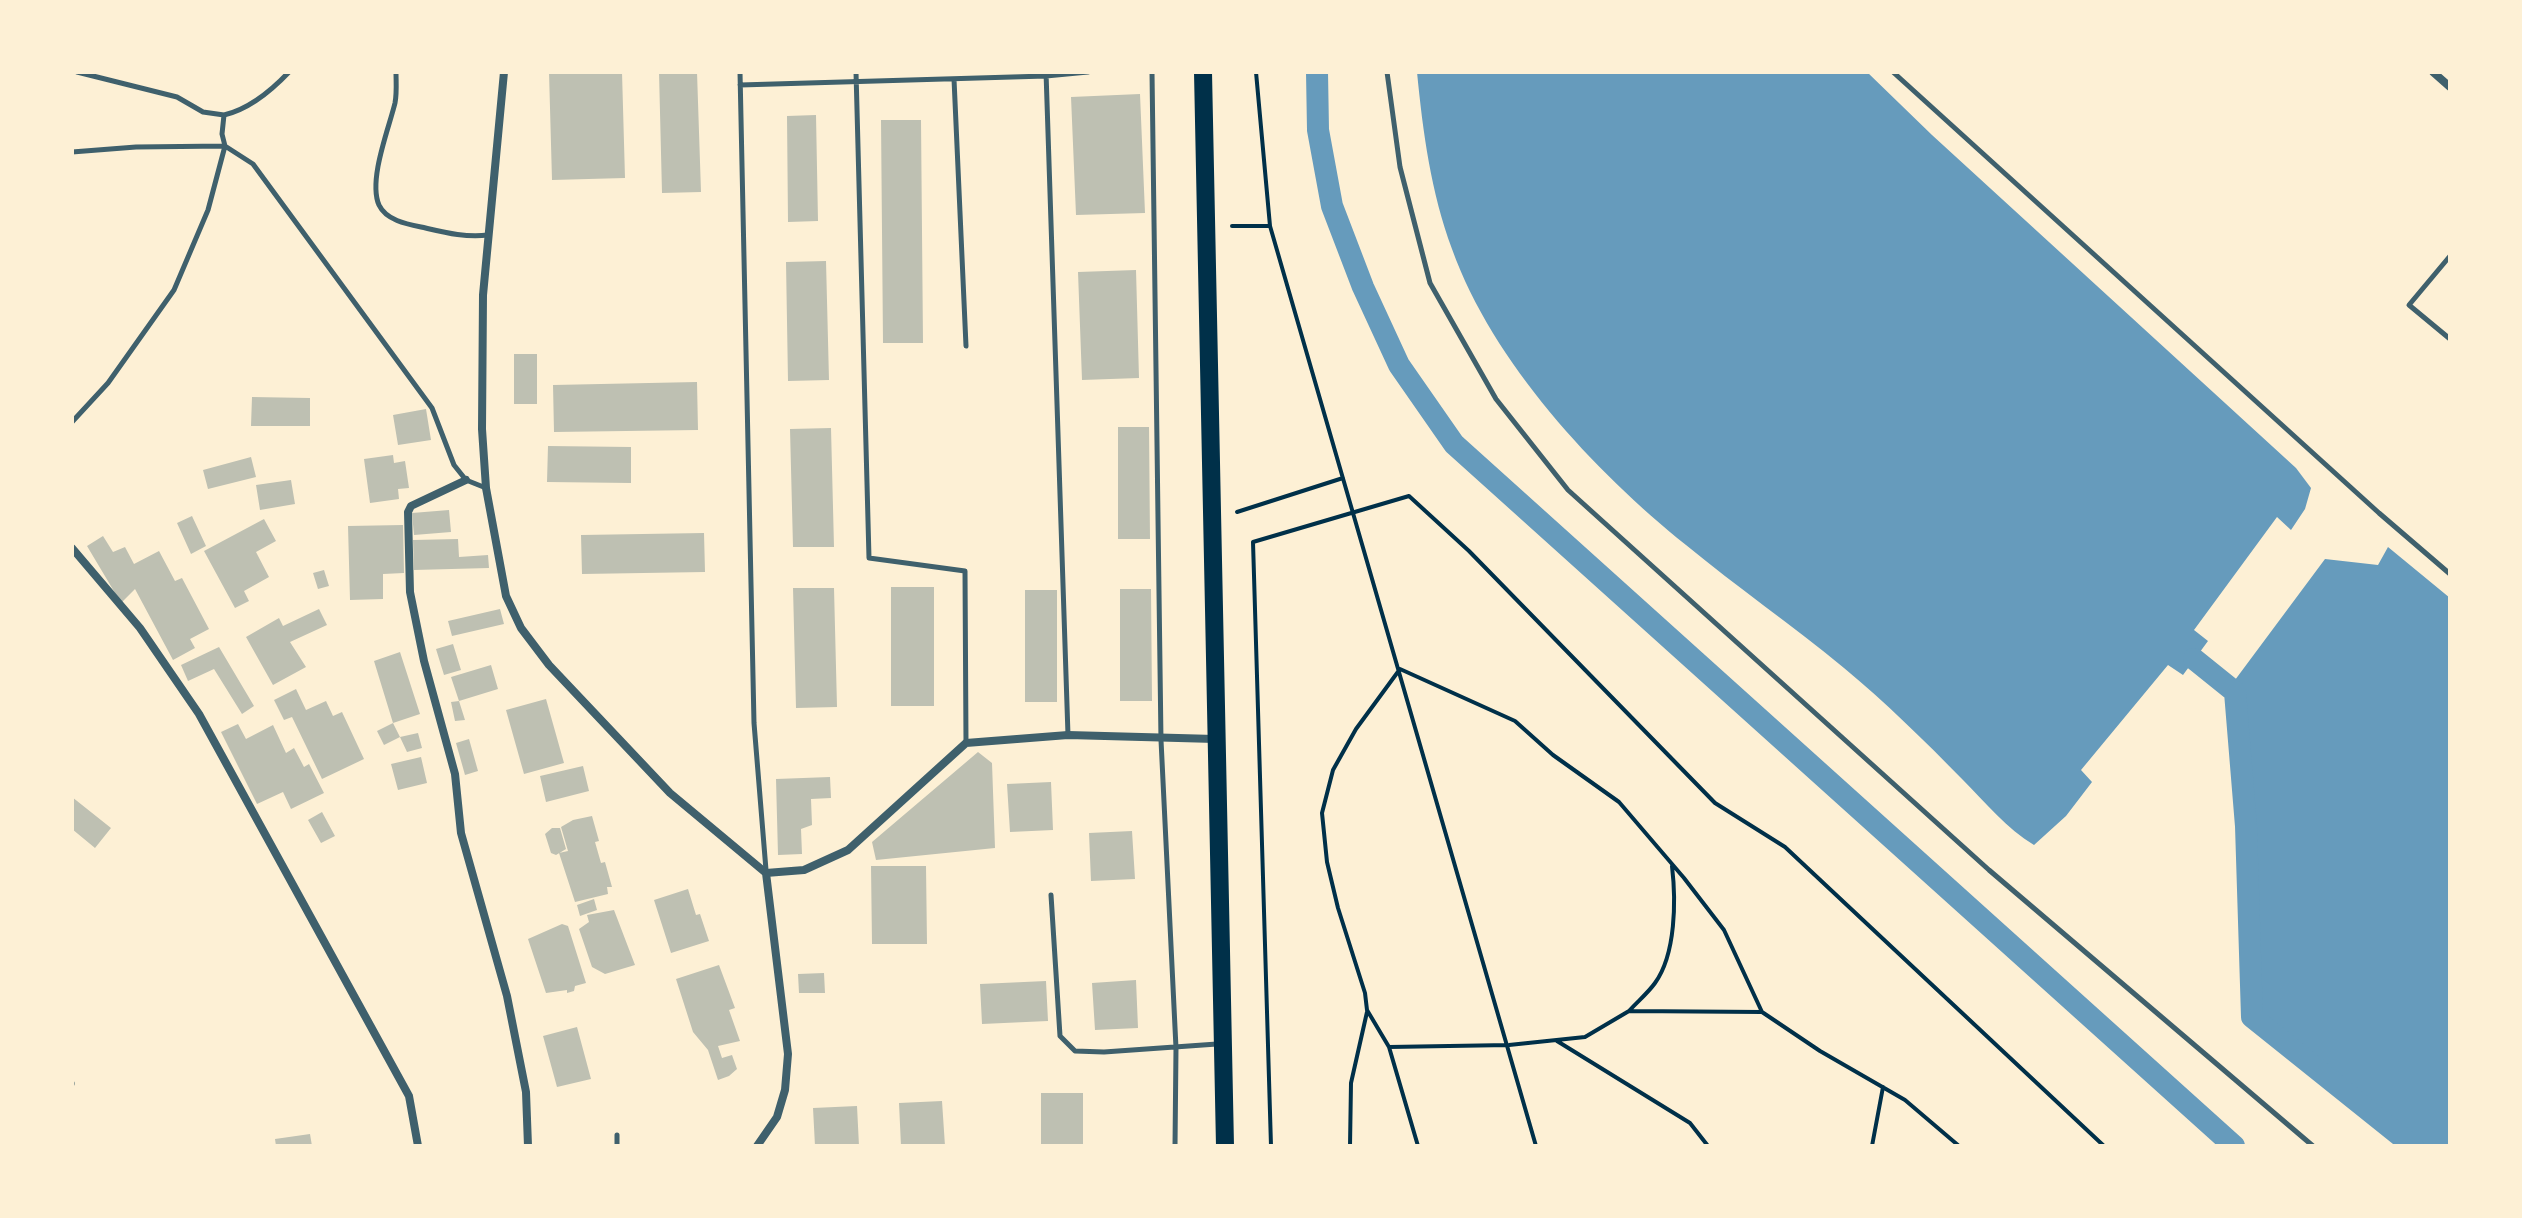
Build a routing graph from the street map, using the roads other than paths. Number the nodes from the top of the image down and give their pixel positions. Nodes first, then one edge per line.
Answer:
1 (77, 72) edge
2 (289, 72) edge
3 (396, 72) edge
4 (504, 72) edge
5 (740, 72) edge
6 (856, 72) edge
7 (1088, 72) edge
8 (1152, 72) edge
9 (1203, 72) edge
10 (1387, 72) edge
11 (1893, 72) edge
12 (2433, 72) edge
13 (1046, 74) edge
14 (954, 79) junction
15 (856, 83) junction
16 (740, 85) junction
17 (2450, 87) edge
18 (224, 115) junction
19 (225, 146) junction
20 (72, 152) edge
21 (489, 235) junction
22 (2450, 256) edge
23 (2450, 339) edge
24 (966, 346) dead end
25 (72, 422) edge
26 (466, 480) junction
27 (486, 488) junction
28 (72, 548) edge
29 (2450, 574) edge
30 (1068, 735) junction
31 (1215, 739) junction
32 (1161, 740) junction
33 (966, 743) junction
34 (766, 873) junction
35 (1051, 895) dead end
36 (1222, 1044) junction
37 (1176, 1048) junction
38 (617, 1135) dead end
39 (418, 1146) edge
40 (528, 1146) edge
41 (617, 1146) edge
42 (757, 1146) edge
43 (1175, 1146) edge
44 (1225, 1146) edge
45 (2313, 1146) edge

1 - 18 lane
2 - 18 lane
3 - 21 lane
4 - 21 street
5 - 16 lane
6 - 15 lane
7 - 13 lane
8 - 32 lane
9 - 31 highway
10 - 45 lane
11 - 29 lane
12 - 17 street
13 - 14 lane
13 - 30 lane
14 - 15 lane
14 - 24 lane
15 - 16 lane
15 - 33 lane
16 - 34 lane
18 - 19 lane
19 - 20 lane
19 - 25 lane
19 - 26 lane
21 - 27 street
22 - 23 lane
26 - 27 lane
26 - 40 street
27 - 34 street
28 - 39 street
30 - 32 street
30 - 33 street
31 - 32 street
31 - 36 highway
32 - 37 lane
33 - 34 street
34 - 42 street
35 - 37 lane
36 - 37 lane
36 - 44 highway
37 - 43 lane
38 - 41 lane

